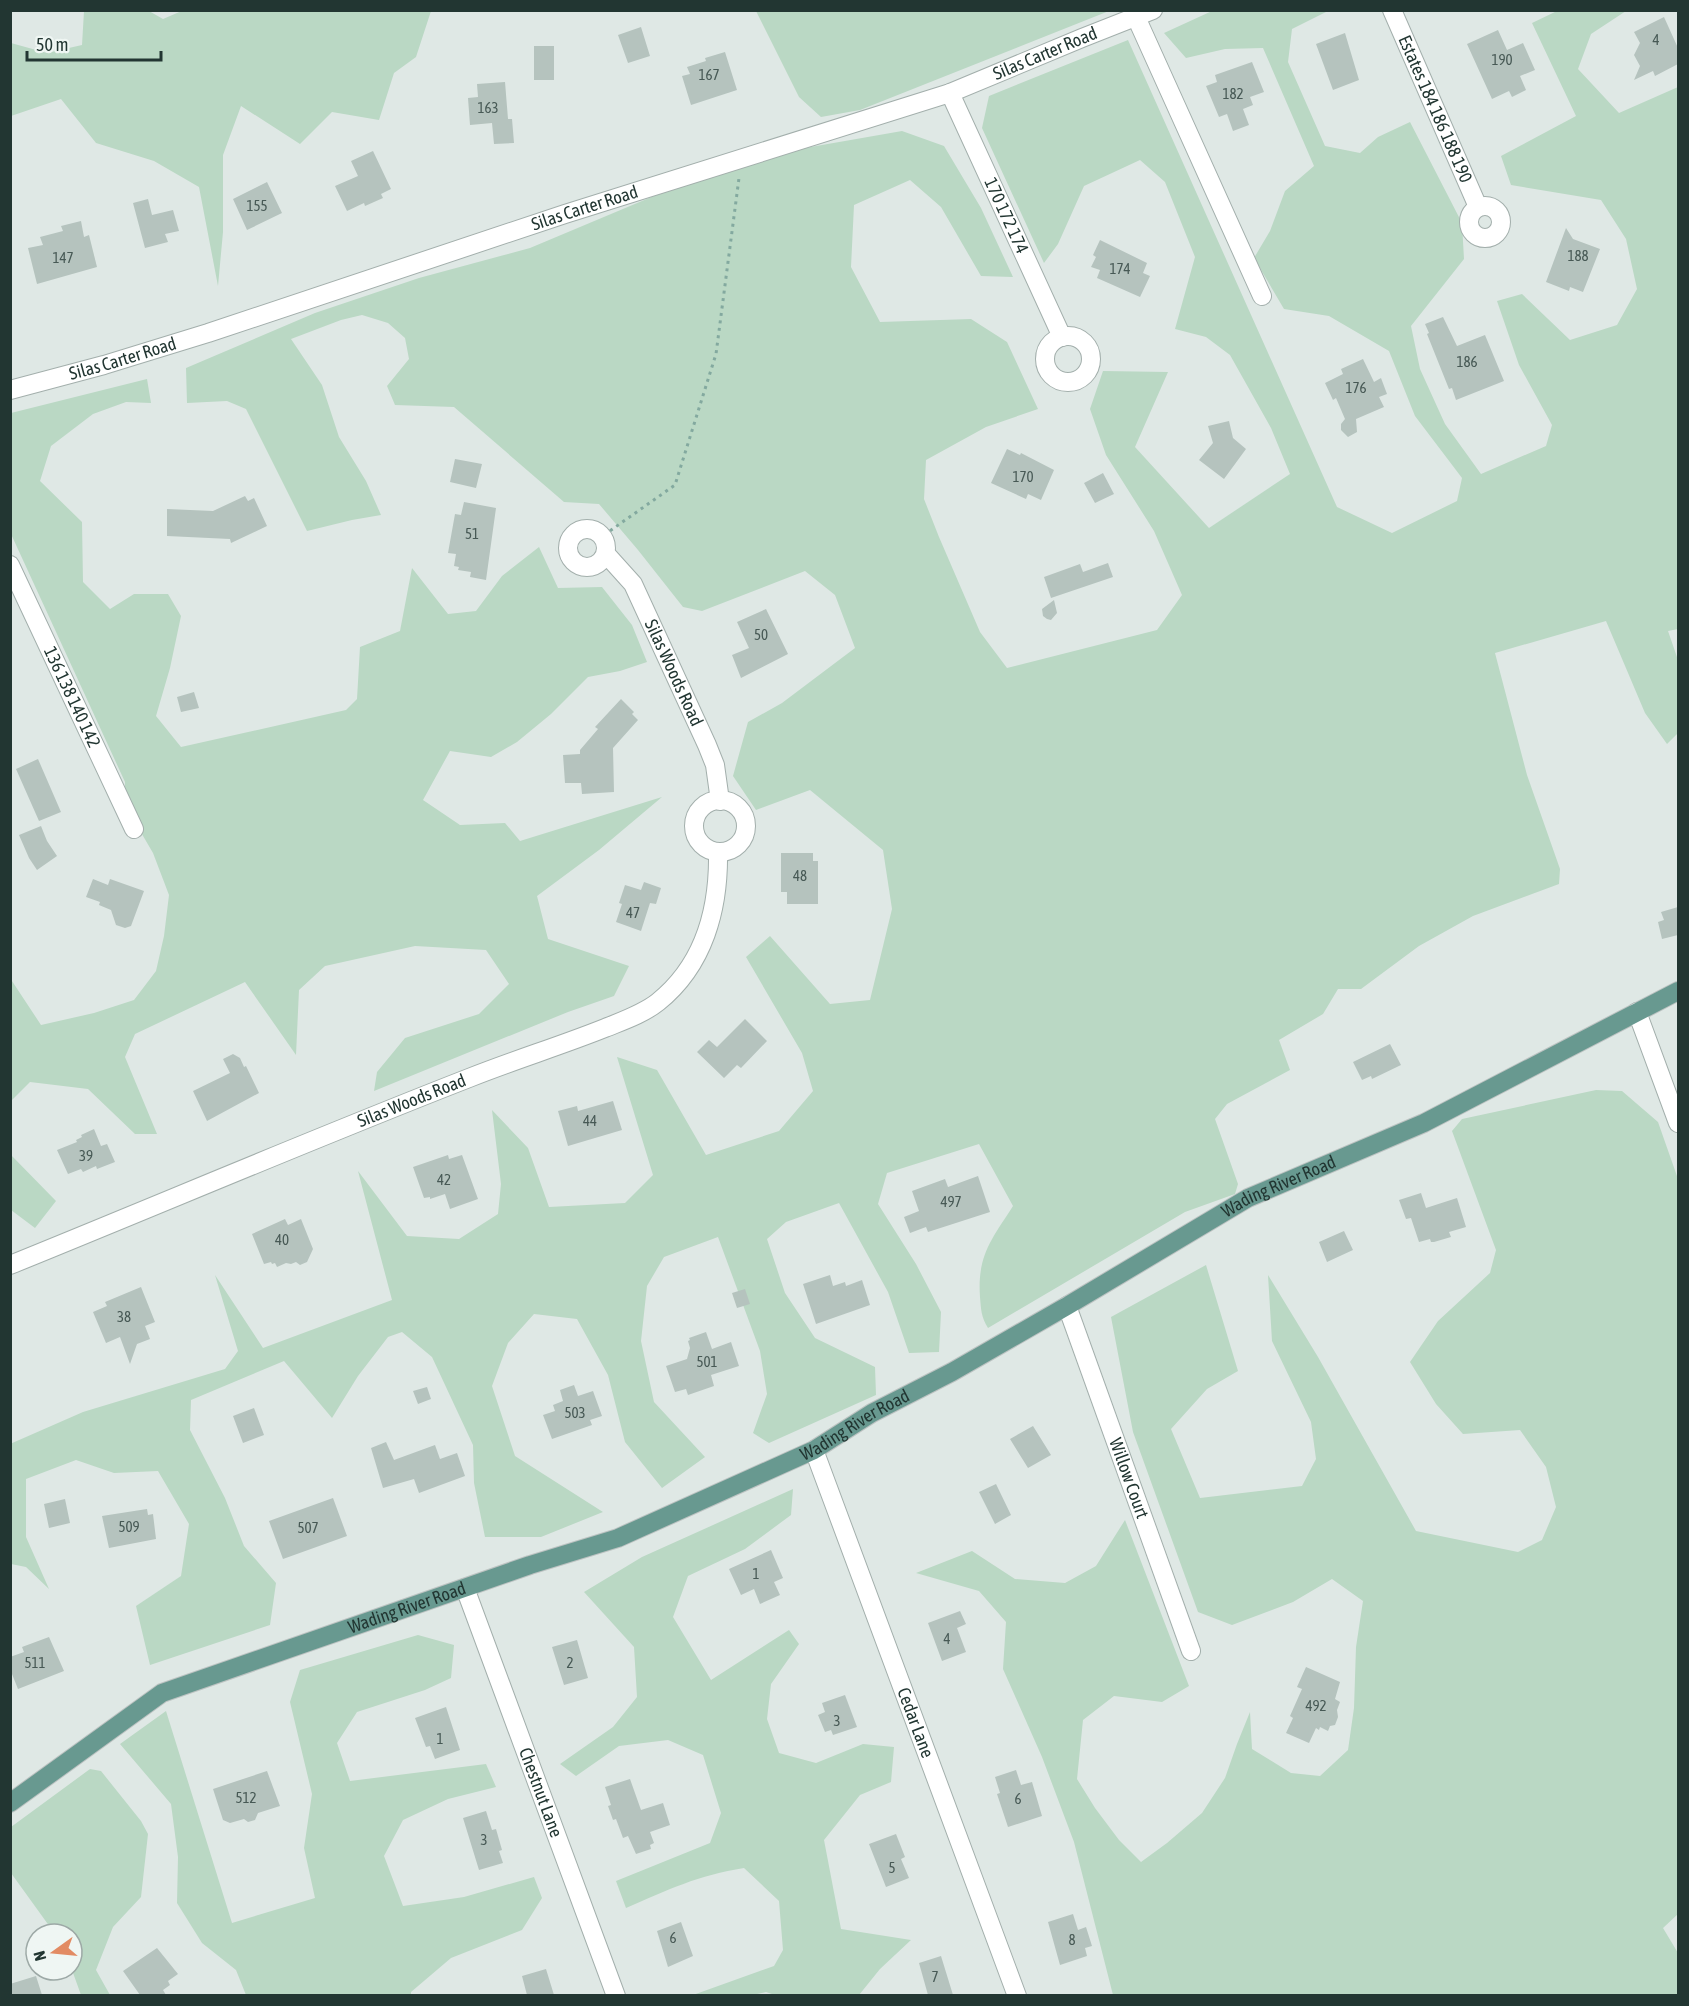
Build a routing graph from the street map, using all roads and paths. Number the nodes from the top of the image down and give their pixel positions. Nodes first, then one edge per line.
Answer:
1 (1153, 10) edge
2 (1392, 10) edge
3 (1136, 17) junction
4 (950, 93) junction
5 (742, 159) junction
6 (1478, 207) dead end
7 (1262, 296) dead end
8 (1062, 336) dead end
9 (10, 390) edge
10 (604, 545) joint
11 (10, 565) edge
12 (720, 801) junction
13 (134, 829) dead end
14 (718, 852) junction
15 (1678, 991) edge
16 (1637, 1012) junction
17 (1678, 1123) edge
18 (10, 1265) edge
19 (1066, 1306) junction
20 (814, 1450) junction
21 (465, 1588) junction
22 (1191, 1652) dead end
23 (10, 1803) edge
24 (616, 1995) edge
25 (1017, 1995) edge

1 - 3 street, Silas Carter Road
2 - 6 street, Estates 184 186 188 190
3 - 4 street, Silas Carter Road
3 - 7 street
4 - 5 street, Silas Carter Road
4 - 8 street, 170 172 174
5 - 9 street, Silas Carter Road
5 - 10 path
10 - 12 street, Silas Woods Road
11 - 13 street, 136 138 140 142
12 - 14 street
12 - 14 street
14 - 18 street, Silas Woods Road
15 - 16 main road, Wading River Road
16 - 17 street
16 - 19 main road, Wading River Road
19 - 20 main road, Wading River Road
19 - 22 street, Willow Court
20 - 21 main road, Wading River Road
20 - 25 street, Cedar Lane
21 - 23 main road, Wading River Road
21 - 24 street, Chestnut Lane

